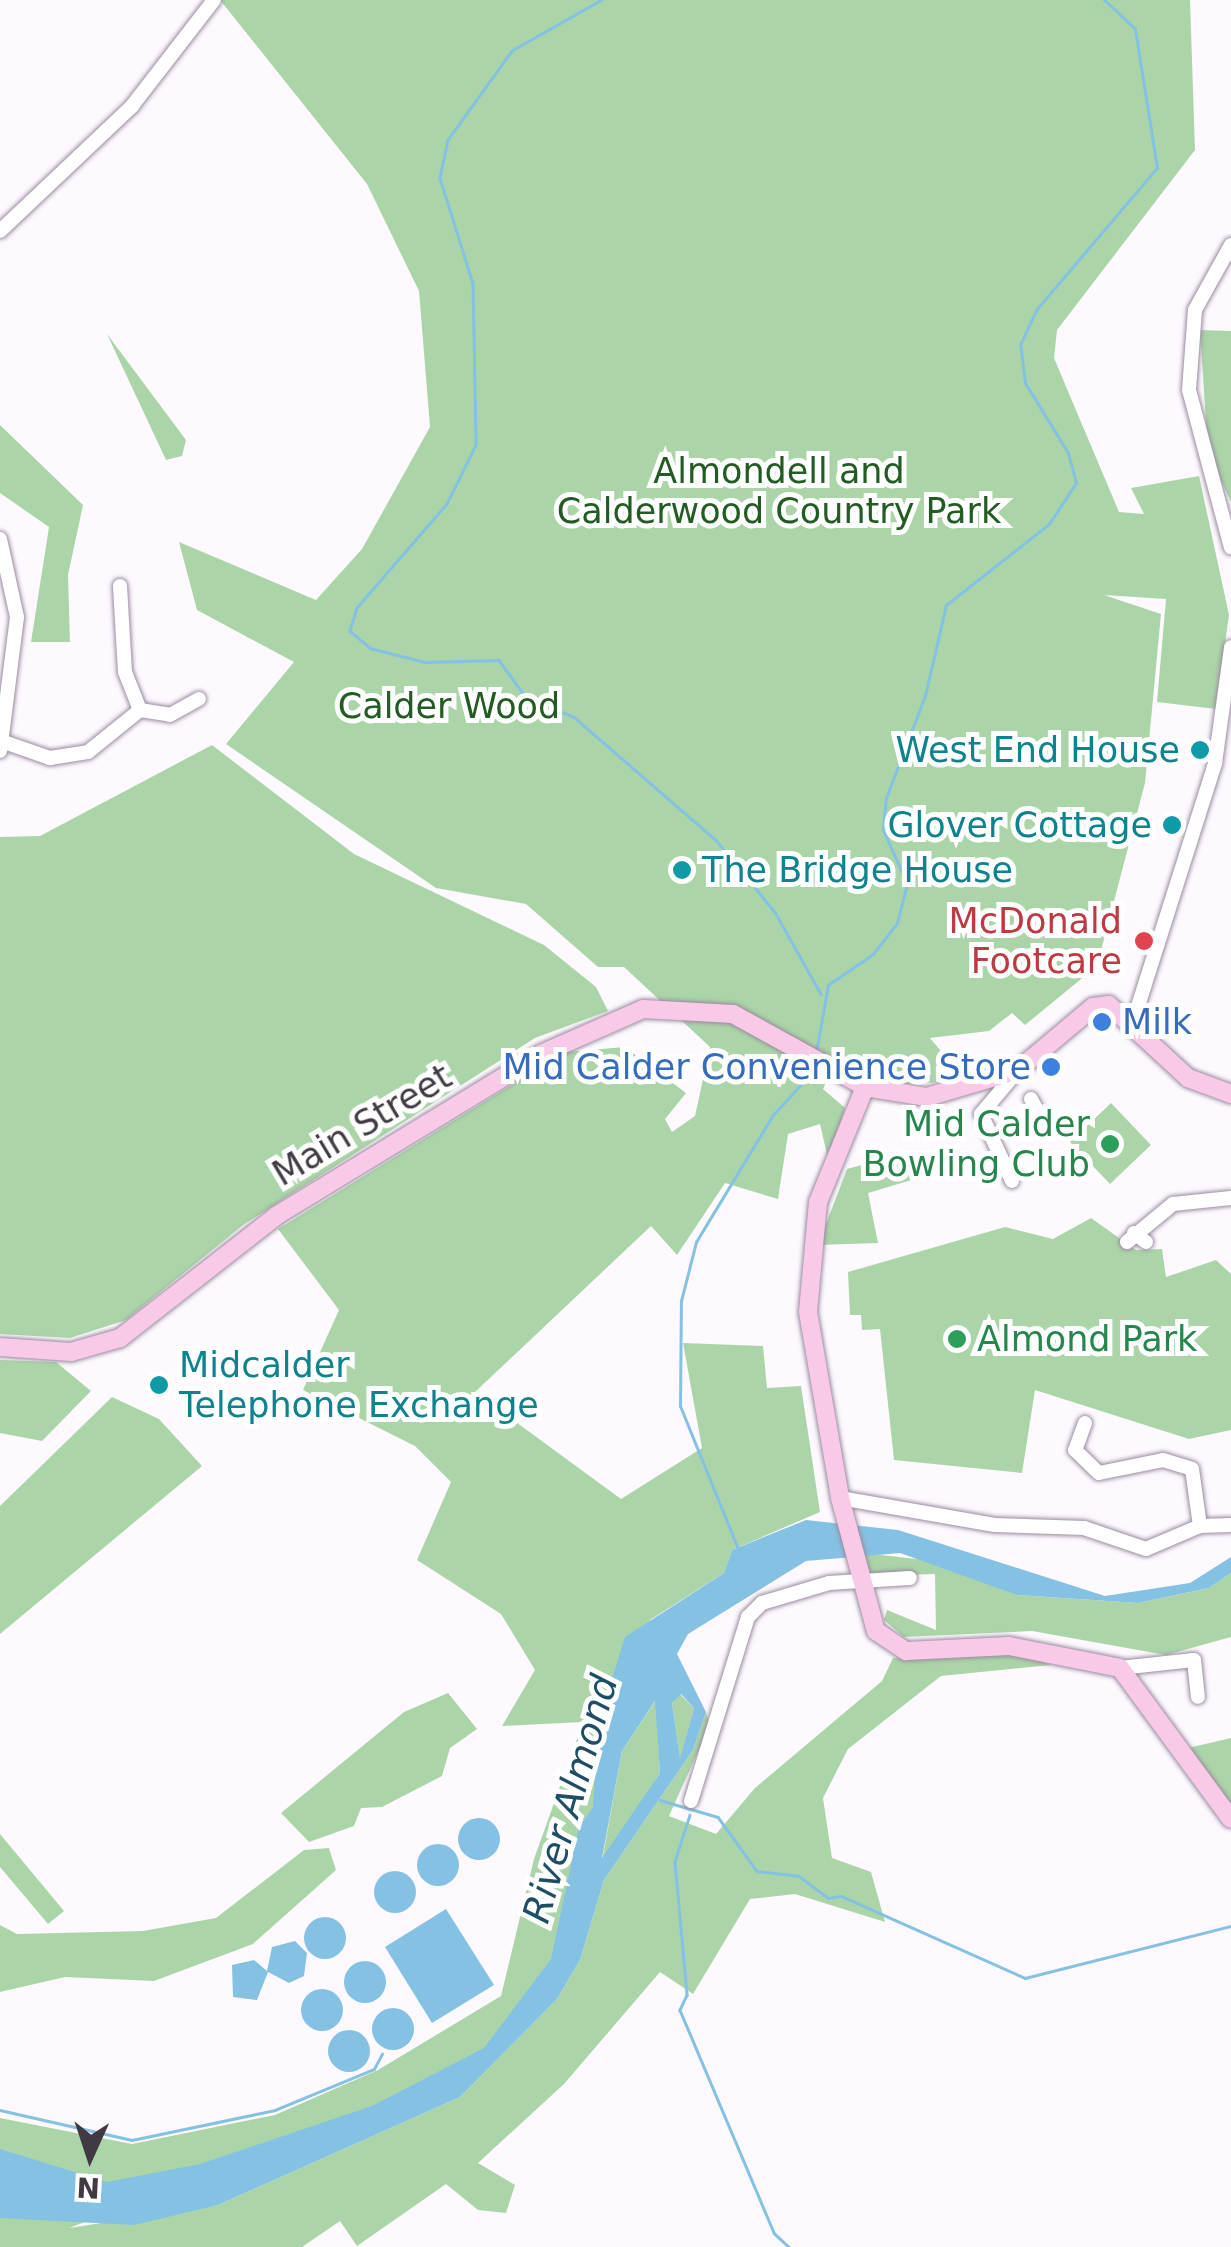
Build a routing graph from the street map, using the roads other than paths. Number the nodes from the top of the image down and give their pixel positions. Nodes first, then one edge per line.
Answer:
1 (214, 0) edge
2 (0, 231) edge
3 (1231, 245) edge
4 (0, 539) edge
5 (1231, 548) edge
6 (120, 586) dead end
7 (17, 617) junction
8 (0, 618) edge
9 (1231, 647) edge
10 (199, 698) dead end
11 (140, 710) junction
12 (4, 718) edge
13 (2, 746) edge
14 (1133, 1022) junction
15 (1022, 1085) junction
16 (865, 1087) junction
17 (1231, 1094) edge
18 (1043, 1122) dead end
19 (1012, 1181) dead end
20 (1231, 1198) edge
21 (1136, 1239) dead end
22 (0, 1347) edge
23 (1085, 1423) dead end
24 (840, 1498) junction
25 (1231, 1525) edge
26 (1200, 1526) junction
27 (857, 1572) junction
28 (910, 1578) dead end
29 (1120, 1668) junction
30 (1198, 1697) dead end
31 (691, 1801) dead end
32 (1231, 1819) edge

1 - 2 street
3 - 5 street
4 - 7 street
6 - 11 street
7 - 8 street
7 - 12 street
9 - 14 street
10 - 11 street
11 - 13 street
12 - 13 street
14 - 15 main road
14 - 17 main road
15 - 16 main road
15 - 18 street
15 - 19 street
16 - 22 main road, Main Street
16 - 24 main road
20 - 21 street
23 - 26 street
24 - 26 street
24 - 27 main road
25 - 26 street
27 - 28 street
27 - 29 main road
27 - 31 street
29 - 30 street
29 - 32 main road

